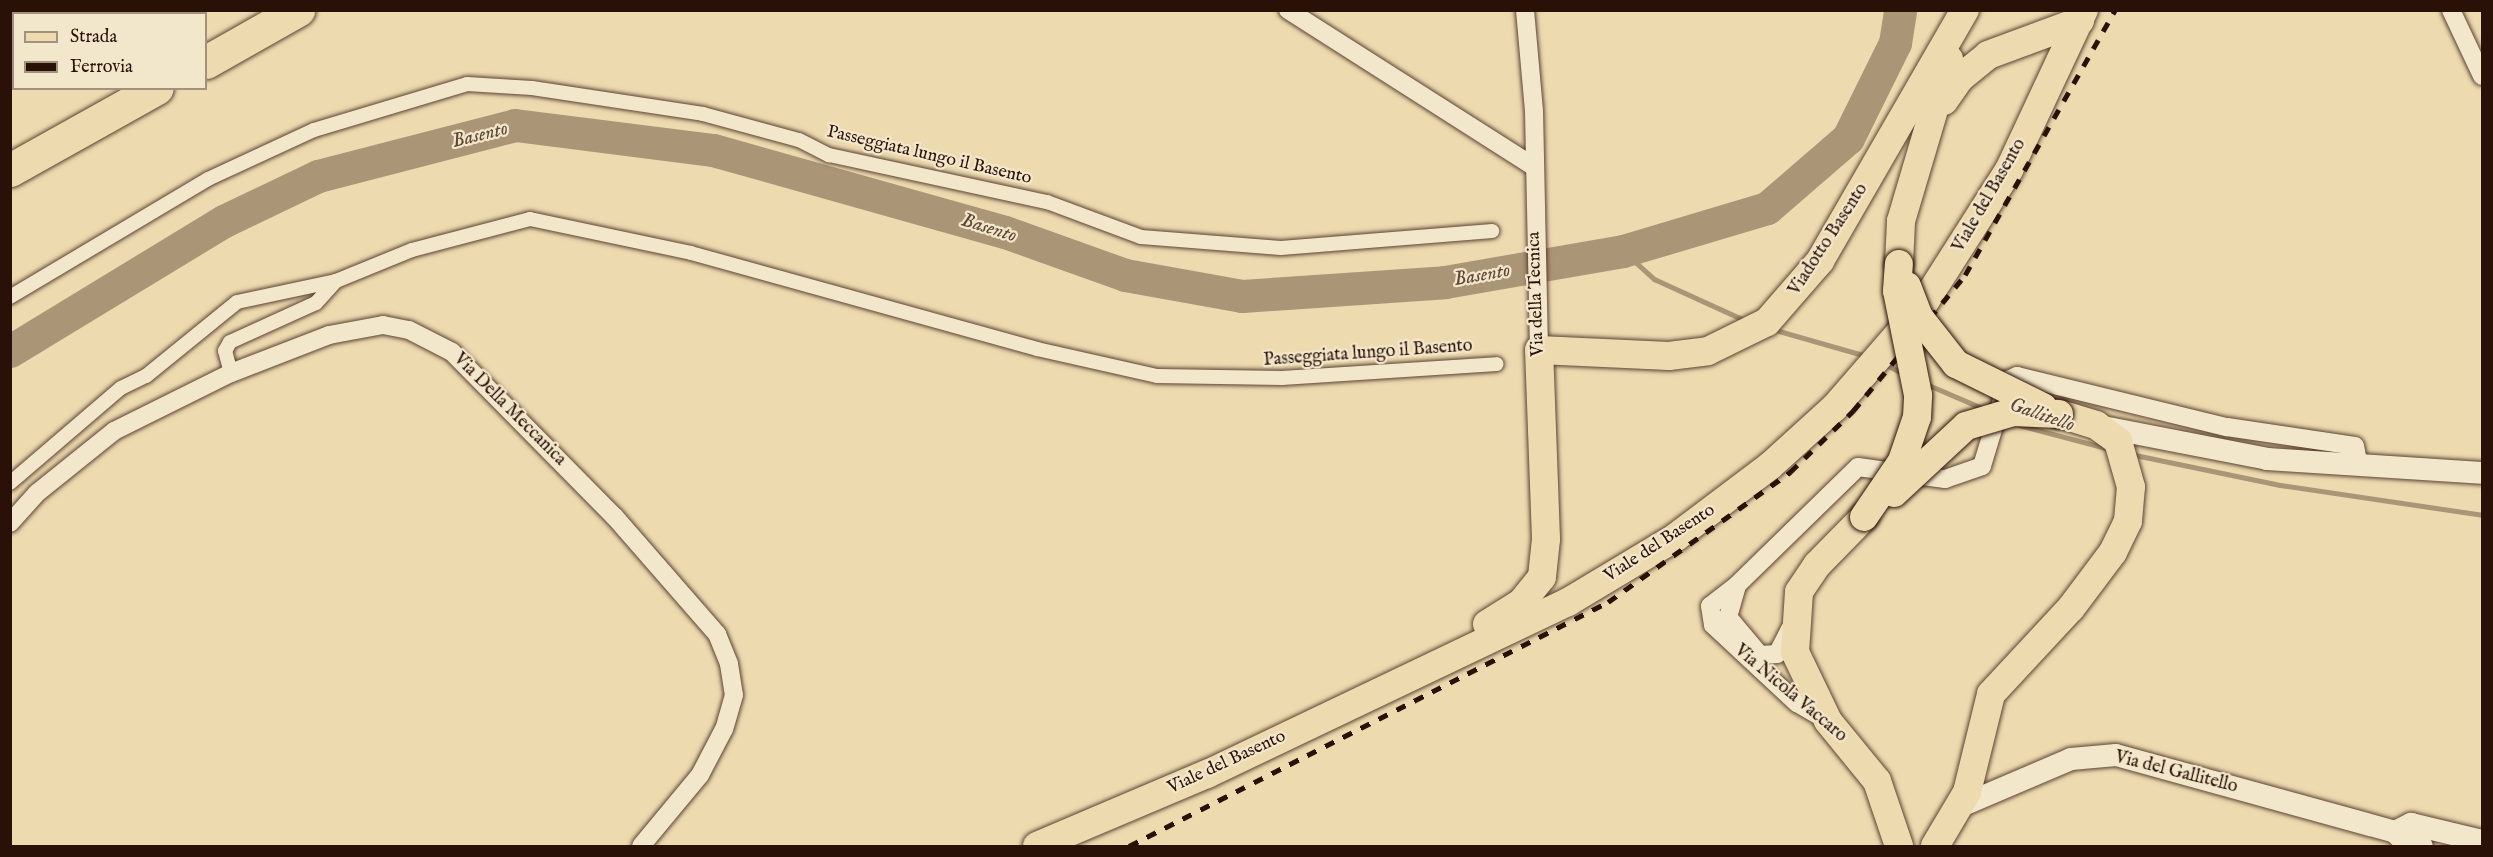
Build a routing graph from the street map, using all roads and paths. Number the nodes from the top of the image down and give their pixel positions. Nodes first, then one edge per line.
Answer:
1 (266, 10) edge
2 (298, 10) edge
3 (1288, 10) edge
4 (1525, 10) edge
5 (2451, 10) edge
6 (2082, 16) edge
7 (1961, 17) edge
8 (207, 43) edge
9 (207, 61) edge
10 (2482, 76) edge
11 (121, 90) edge
12 (153, 90) edge
13 (1936, 113) junction
14 (10, 152) edge
15 (1534, 167) junction
16 (10, 170) edge
17 (1492, 231) dead end
18 (1899, 264) junction
19 (336, 280) junction
20 (10, 297) edge
21 (1539, 350) junction
22 (1497, 364) dead end
23 (231, 373) junction
24 (2059, 414) junction
25 (2096, 425) junction
26 (2359, 466) junction
27 (2482, 473) edge
28 (10, 483) edge
29 (1864, 517) junction
30 (10, 523) edge
31 (1542, 577) junction
32 (1737, 585) junction
33 (1594, 586) junction
34 (1794, 618) junction
35 (1438, 662) junction
36 (1828, 721) junction
37 (1961, 806) junction
38 (2395, 832) junction
39 (2482, 841) edge
40 (641, 846) edge
41 (1037, 846) edge
42 (1899, 846) edge
43 (1935, 846) edge
44 (2422, 846) edge

1 - 8 highway
2 - 9 highway
3 - 15 street
4 - 15 street, Via della Tecnica
5 - 10 street
6 - 13 main road
6 - 33 main road, Viale del Basento, bridge
7 - 13 main road
7 - 21 main road, Viadotto Basento
11 - 14 highway
12 - 16 highway
13 - 18 main road
15 - 21 street, Via della Tecnica
17 - 20 street, Passeggiata lungo il Basento
18 - 24 main road, bridge
18 - 29 main road, bridge
19 - 22 street, Passeggiata lungo il Basento
19 - 23 street, Passeggiata lungo il Basento
19 - 28 street, Passeggiata lungo il Basento
21 - 31 main road, Via della Tecnica
23 - 30 street, Via Della Meccanica
23 - 40 street, Via Della Meccanica
24 - 25 main road
24 - 29 main road, bridge
25 - 26 street
25 - 37 main road
26 - 27 street
26 - 32 street, bridge
29 - 34 main road
31 - 33 main road
31 - 35 main road
32 - 34 street
32 - 36 street, Via Nicola Vaccaro
33 - 35 main road, Viale del Basento
34 - 36 main road
35 - 41 main road, Viale del Basento
36 - 42 main road, Via Nicola Vaccaro
37 - 38 street, Via del Gallitello
37 - 43 main road
38 - 39 street, Via del Gallitello
38 - 44 street, Via del Gallitello

